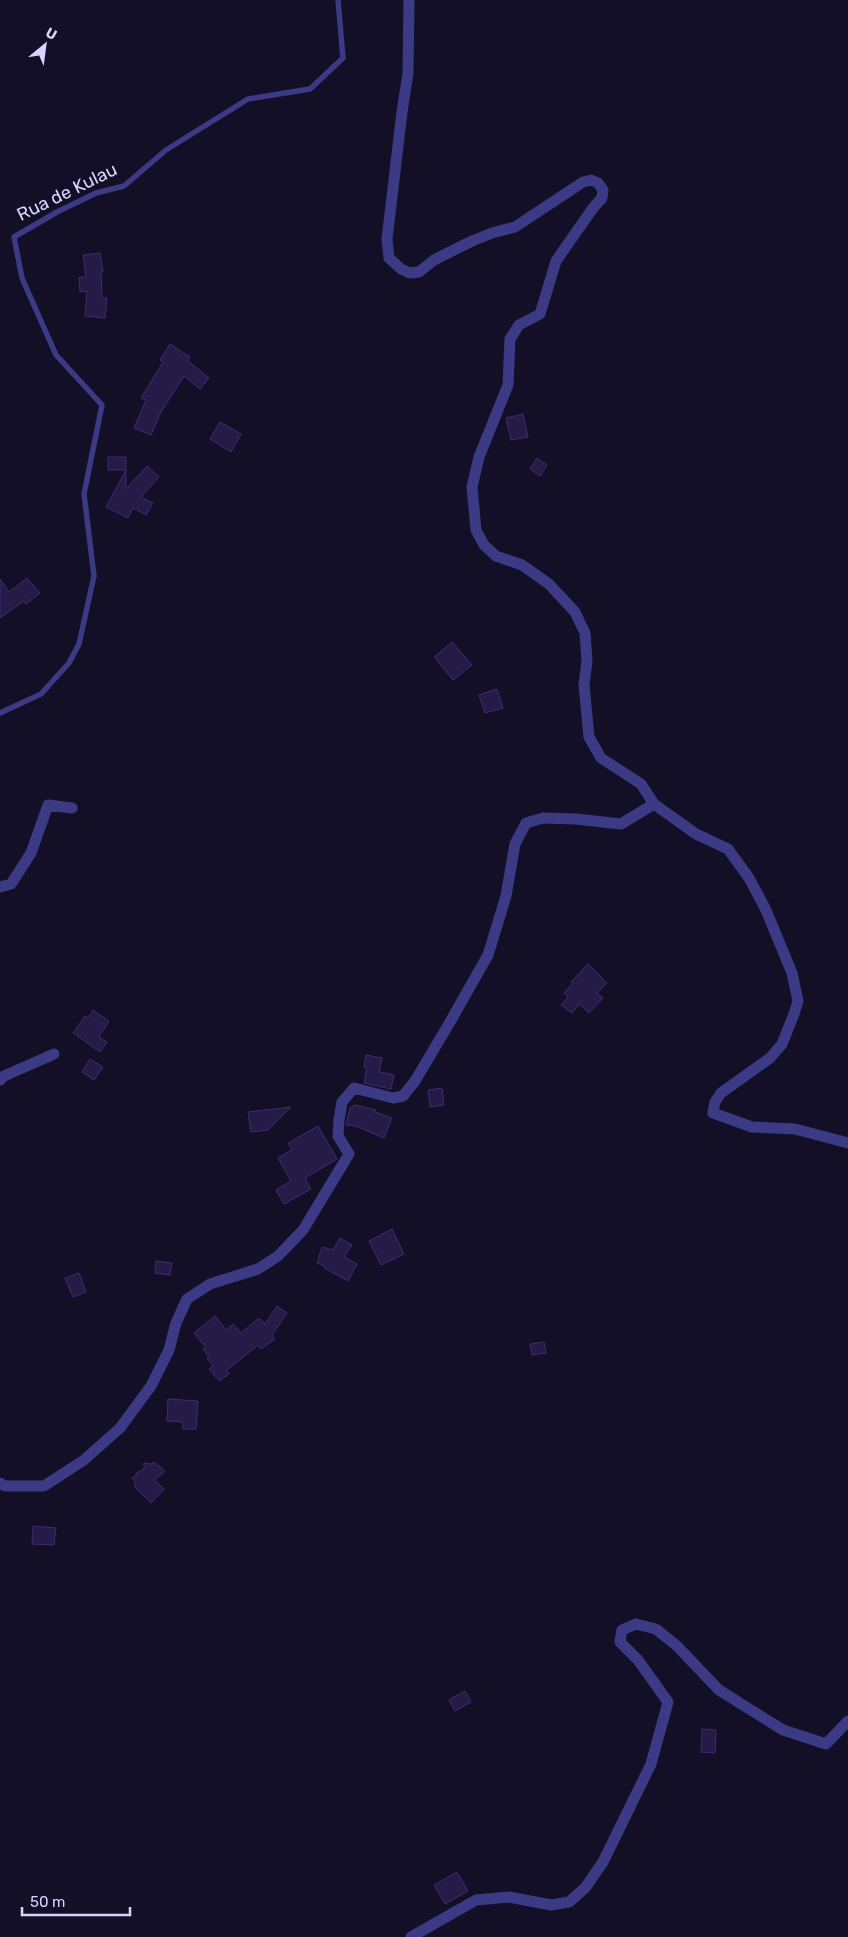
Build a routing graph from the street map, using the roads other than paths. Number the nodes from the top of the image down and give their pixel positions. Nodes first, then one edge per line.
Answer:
1 (338, 0) edge
2 (410, 0) edge
3 (0, 713) edge
4 (654, 804) junction
5 (72, 808) dead end
6 (0, 887) edge
7 (54, 1054) dead end
8 (0, 1080) edge
9 (848, 1143) edge
10 (0, 1483) edge
11 (848, 1721) edge
12 (411, 1937) edge

1 - 3 lane, Rua de Kulau
2 - 4 street
4 - 9 street
4 - 10 street
5 - 6 street
7 - 8 street
11 - 12 street

